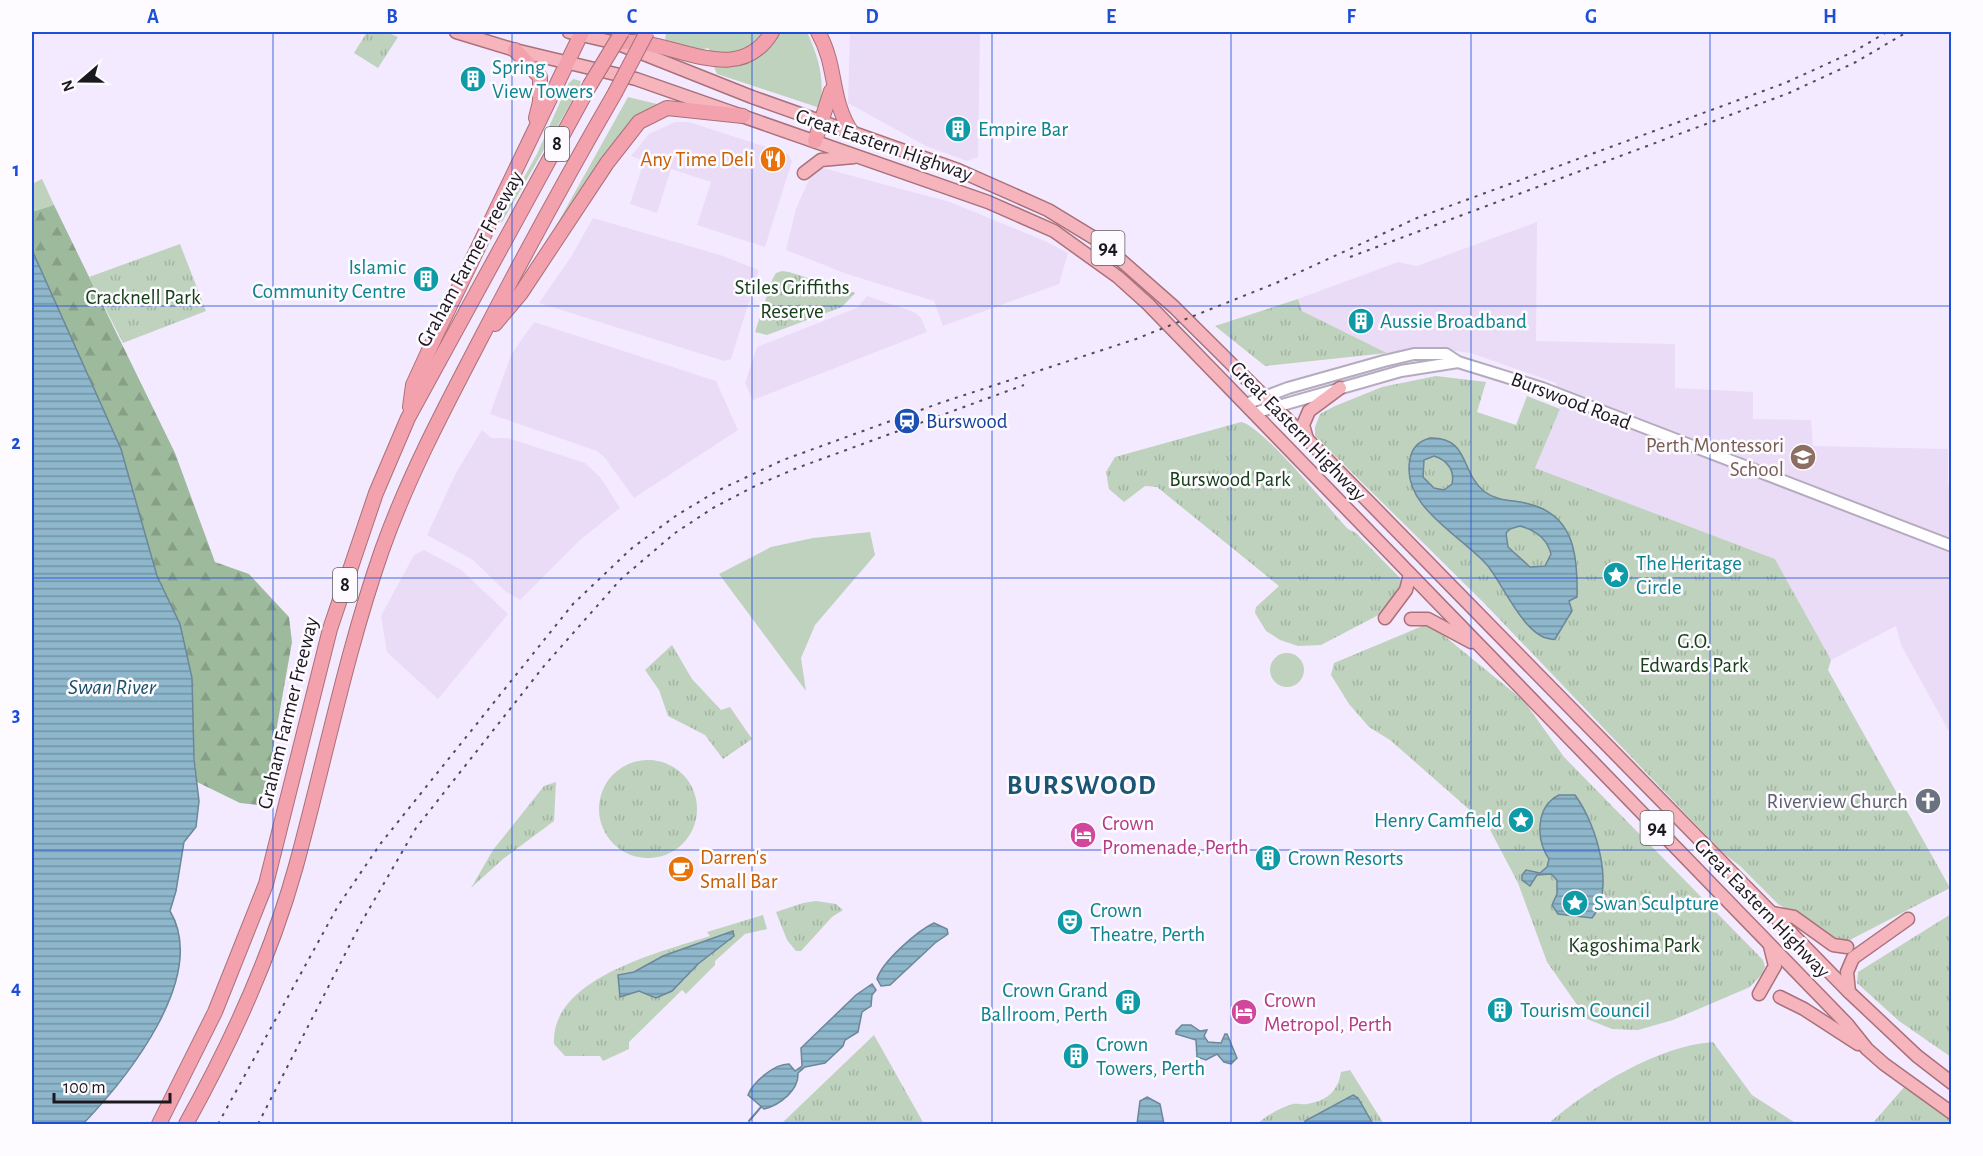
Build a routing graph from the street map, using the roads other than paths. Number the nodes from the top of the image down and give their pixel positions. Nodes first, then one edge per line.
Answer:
1 (456, 32) edge
2 (577, 32) edge
3 (648, 32) edge
4 (772, 32) edge
5 (818, 32) edge
6 (619, 37) edge
7 (516, 50) junction
8 (569, 62) junction
9 (834, 78) junction
10 (743, 116) junction
11 (822, 122) junction
12 (852, 134) junction
13 (815, 141) junction
14 (529, 143) junction
15 (861, 157) junction
16 (804, 173) dead end
17 (478, 344) junction
18 (1458, 362) junction
19 (1340, 388) junction
20 (1264, 397) junction
21 (1274, 407) junction
22 (1250, 409) junction
23 (408, 418) junction
24 (1308, 440) junction
25 (1952, 546) edge
26 (1410, 574) junction
27 (1385, 618) dead end
28 (1411, 619) dead end
29 (1480, 646) junction
30 (1771, 912) junction
31 (1908, 919) dead end
32 (1769, 943) junction
33 (1846, 947) dead end
34 (1848, 992) junction
35 (1759, 994) dead end
36 (1780, 998) dead end
37 (1867, 1049) junction
38 (1945, 1076) edge
39 (181, 1083) junction
40 (1952, 1083) edge
41 (1952, 1113) edge
42 (147, 1125) edge
43 (159, 1125) edge
44 (186, 1125) edge

1 - 7 highway, Great Eastern Highway / 94
2 - 6 highway, Great Eastern Highway / 94
2 - 8 highway
3 - 17 highway, 8, bridge
4 - 6 highway
5 - 9 highway
6 - 11 highway, Great Eastern Highway / 94
6 - 23 highway, Graham Farmer Freeway / 8, bridge
7 - 8 highway, Great Eastern Highway / 94
7 - 14 highway
8 - 10 highway, Great Eastern Highway / 94
8 - 14 highway
9 - 11 highway
9 - 12 highway
10 - 13 highway, Great Eastern Highway / 94
10 - 17 highway
11 - 12 highway, Great Eastern Highway / 94
11 - 13 highway
12 - 20 highway, Great Eastern Highway / 94
13 - 15 highway, Great Eastern Highway / 94
14 - 23 highway
15 - 16 highway
15 - 22 highway, Great Eastern Highway / 94
17 - 44 highway, 8
18 - 19 main road, Burswood Road
18 - 20 main road, Burswood Road
18 - 25 main road, Burswood Road
19 - 21 main road, Burswood Road
19 - 24 highway
20 - 21 highway, Great Eastern Highway / 94
20 - 22 main road, Burswood Road
21 - 22 main road, Burswood Road
21 - 24 highway, Great Eastern Highway / 94
22 - 26 highway, Great Eastern Highway / 94
23 - 39 highway, Graham Farmer Freeway / 8
24 - 30 highway, Great Eastern Highway / 94
26 - 27 highway
26 - 29 highway, Great Eastern Highway / 94
28 - 29 highway
29 - 32 highway, Great Eastern Highway / 94
30 - 33 highway
30 - 34 highway, Great Eastern Highway / 94
31 - 34 highway
32 - 35 highway
32 - 37 highway, Great Eastern Highway / 94
34 - 38 highway, Great Eastern Highway / 94
36 - 37 highway
37 - 41 highway, Great Eastern Highway / 94
38 - 40 highway, Great Eastern Highway / 94
39 - 42 highway
39 - 43 highway, Graham Farmer Freeway / 8

